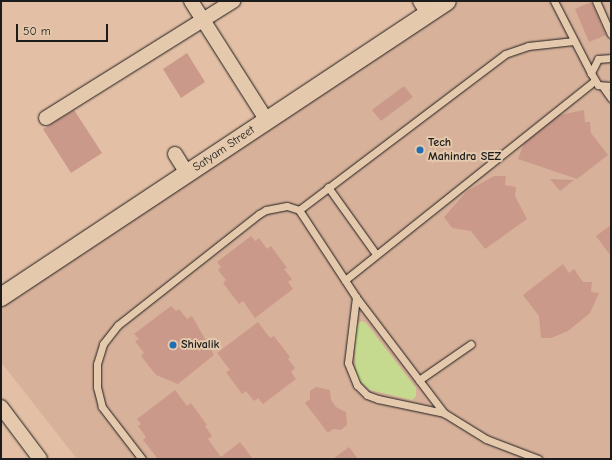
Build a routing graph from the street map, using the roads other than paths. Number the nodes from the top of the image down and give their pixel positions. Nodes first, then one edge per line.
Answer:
1 (191, 1) edge
2 (233, 1) edge
3 (447, 1) edge
4 (554, 1) edge
5 (596, 1) edge
6 (424, 7) edge
7 (203, 20) junction
8 (611, 34) edge
9 (574, 41) junction
10 (611, 58) edge
11 (590, 73) junction
12 (594, 81) junction
13 (611, 86) edge
14 (603, 87) junction
15 (611, 98) edge
16 (46, 118) dead end
17 (266, 120) junction
18 (175, 154) dead end
19 (187, 173) junction
20 (328, 187) junction
21 (299, 210) junction
22 (376, 254) junction
23 (345, 280) junction
24 (356, 296) junction
25 (1, 297) edge
26 (471, 344) dead end
27 (419, 380) junction
28 (1, 407) edge
29 (444, 413) junction
30 (40, 459) edge
31 (142, 459) edge
32 (538, 459) edge

1 - 7 street
2 - 7 street
3 - 6 street, Satyam Street
4 - 9 lane
5 - 8 lane
6 - 17 street, Satyam Street
7 - 16 street
7 - 17 street
9 - 11 lane
9 - 20 lane
10 - 11 lane
11 - 12 lane
12 - 14 lane
12 - 22 lane
13 - 14 lane
14 - 15 lane
17 - 19 street, Satyam Street
18 - 19 street
19 - 25 street, Satyam Street
20 - 21 lane
20 - 22 lane
21 - 23 lane
21 - 31 lane
22 - 23 lane
23 - 24 lane
24 - 27 lane
24 - 29 lane
26 - 27 lane
27 - 29 lane
28 - 30 street
29 - 32 lane

